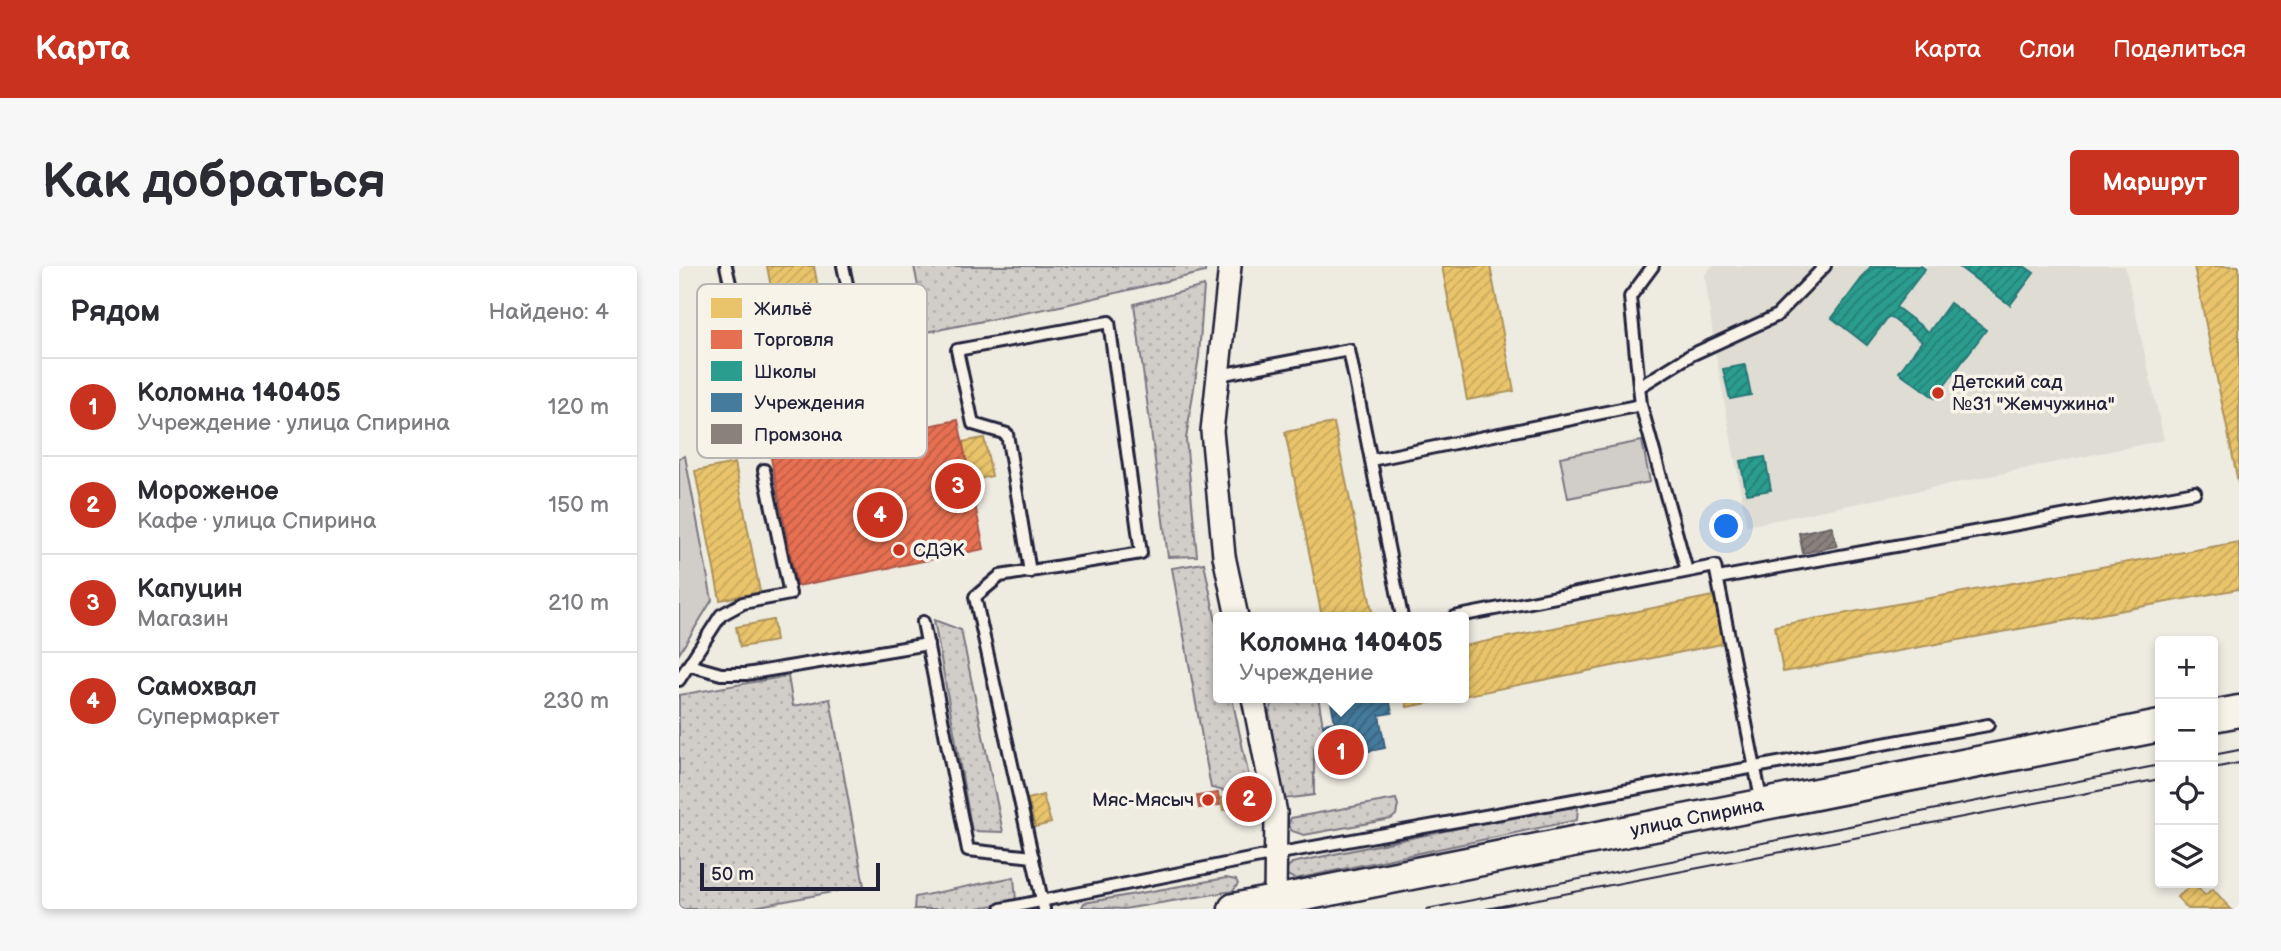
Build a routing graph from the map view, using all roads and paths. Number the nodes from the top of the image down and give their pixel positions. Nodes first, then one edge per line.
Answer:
1 (726, 266) edge
2 (843, 266) edge
3 (1230, 266) edge
4 (1654, 266) edge
5 (1825, 266) edge
6 (730, 284) edge
7 (847, 284) edge
8 (1219, 375) junction
9 (1639, 387) junction
10 (1641, 405) junction
11 (1371, 460) junction
12 (764, 470) dead end
13 (2195, 492) dead end
14 (1030, 572) junction
15 (1687, 572) junction
16 (1718, 578) junction
17 (1236, 612) edge
18 (1401, 612) edge
19 (1469, 614) edge
20 (923, 622) dead end
21 (928, 644) junction
22 (689, 665) junction
23 (679, 680) edge
24 (1254, 703) edge
25 (2239, 711) edge
26 (2218, 715) edge
27 (1988, 725) dead end
28 (2155, 727) edge
29 (1755, 768) junction
30 (1763, 806) junction
31 (1275, 854) junction
32 (1033, 857) junction
33 (1275, 901) junction
34 (1044, 905) edge
35 (1001, 909) edge
36 (1234, 909) edge

1 - 6 lane
2 - 7 lane
3 - 8 street
4 - 9 lane
5 - 9 lane
8 - 11 lane
8 - 17 street
9 - 10 lane
10 - 11 lane
10 - 15 lane
11 - 18 lane
12 - 22 lane
13 - 16 lane
14 - 14 lane
14 - 32 lane
15 - 16 lane
15 - 19 lane
16 - 29 lane
20 - 21 lane
21 - 22 lane
21 - 32 lane
22 - 23 lane
24 - 31 street
25 - 26 main road
27 - 29 lane
28 - 30 main road, улица Спирина
29 - 30 lane
29 - 31 lane
30 - 33 main road, улица Спирина
31 - 33 street
31 - 34 lane
32 - 34 lane
33 - 36 main road, улица Спирина
34 - 35 lane

